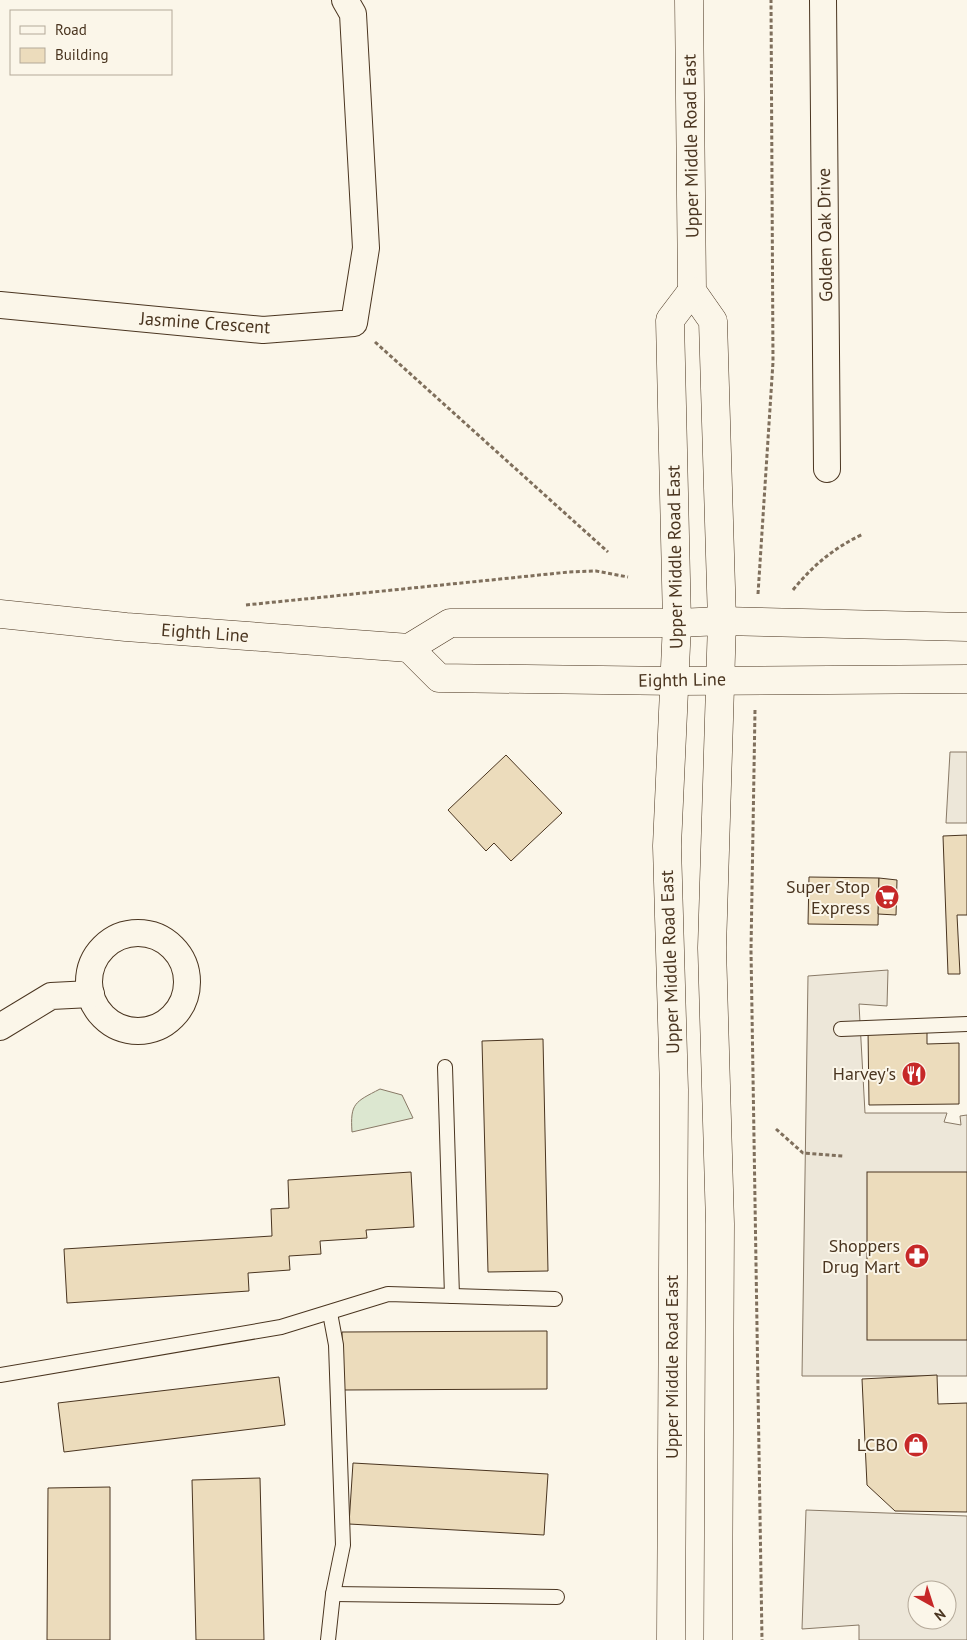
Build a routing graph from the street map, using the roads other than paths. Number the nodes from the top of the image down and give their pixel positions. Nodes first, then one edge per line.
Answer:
1 (346, 0) edge
2 (689, 0) edge
3 (823, 0) edge
4 (692, 291) junction
5 (0, 305) edge
6 (827, 469) dead end
7 (0, 614) edge
8 (722, 620) junction
9 (678, 623) junction
10 (967, 627) edge
11 (410, 648) junction
12 (722, 679) junction
13 (967, 679) edge
14 (676, 681) junction
15 (90, 994) dead end
16 (967, 1024) edge
17 (0, 1027) edge
18 (841, 1029) dead end
19 (445, 1066) dead end
20 (452, 1296) junction
21 (555, 1299) dead end
22 (330, 1313) junction
23 (0, 1375) edge
24 (333, 1594) junction
25 (556, 1597) dead end
26 (328, 1640) edge
27 (670, 1640) edge
28 (718, 1640) edge

1 - 5 street, Jasmine Crescent
2 - 4 main road, Upper Middle Road East
3 - 6 street, Golden Oak Drive
4 - 8 main road
4 - 9 main road, Upper Middle Road East
7 - 11 main road, Eighth Line
8 - 9 main road
8 - 10 main road
8 - 12 main road
9 - 11 main road
9 - 14 main road, Upper Middle Road East
11 - 14 main road, Eighth Line
12 - 13 main road, Eighth Line
12 - 14 main road, Eighth Line
12 - 28 main road
14 - 27 main road, Upper Middle Road East
15 - 17 street
16 - 18 lane
19 - 20 lane
20 - 21 lane
20 - 22 lane
22 - 23 lane
22 - 24 lane
24 - 25 lane
24 - 26 lane

